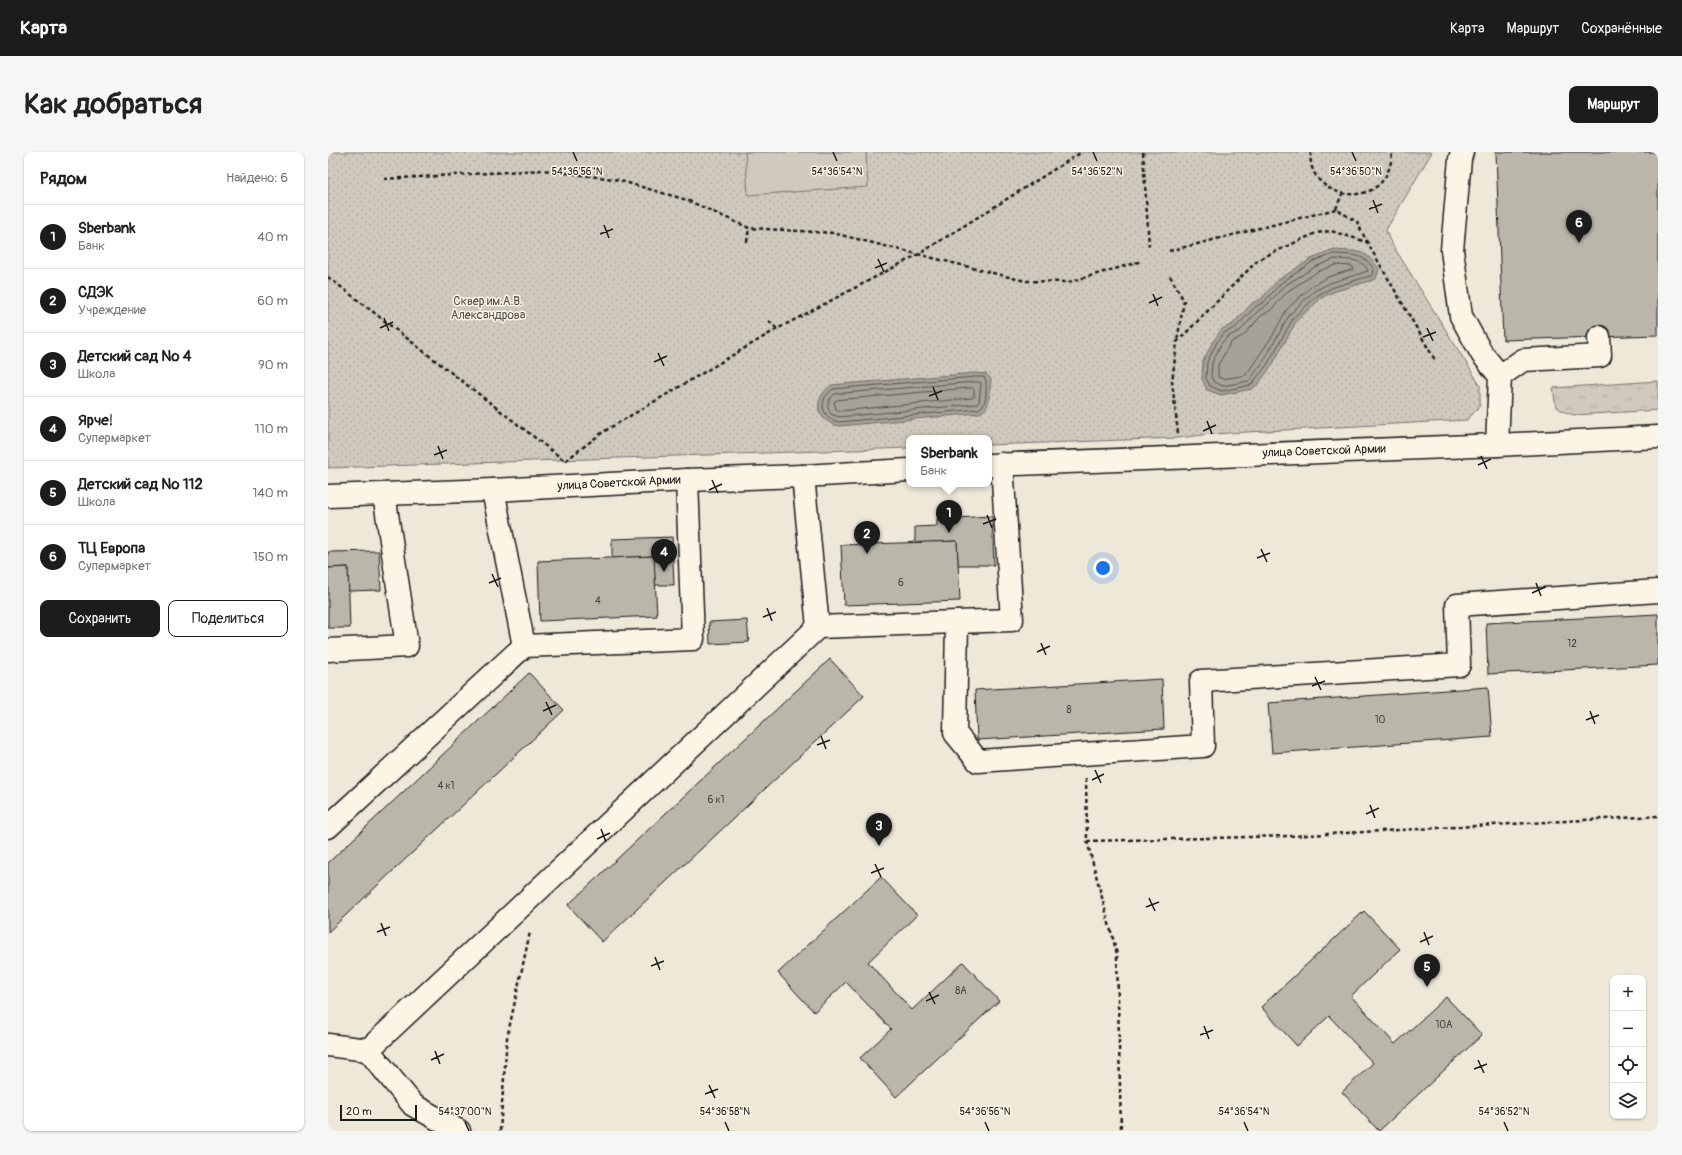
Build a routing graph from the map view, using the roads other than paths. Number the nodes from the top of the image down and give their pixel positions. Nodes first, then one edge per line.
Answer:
1 (1462, 152) edge
2 (1599, 337) dead end
3 (1500, 376) junction
4 (1658, 436) edge
5 (1497, 445) junction
6 (996, 464) edge
7 (906, 470) edge
8 (804, 476) junction
9 (687, 480) junction
10 (493, 490) junction
11 (384, 494) junction
12 (328, 496) edge
13 (1658, 591) edge
14 (958, 622) junction
15 (818, 627) junction
16 (524, 646) junction
17 (328, 650) edge
18 (328, 827) edge
19 (328, 1045) edge
20 (368, 1050) junction
21 (459, 1131) edge

1 - 3 main road
2 - 3 main road
3 - 5 main road
4 - 5 main road, улица Советской Армии
5 - 6 main road, улица Советской Армии
6 - 14 main road
7 - 8 main road, улица Советской Армии
8 - 9 main road, улица Советской Армии
8 - 15 main road
9 - 10 main road, улица Советской Армии
9 - 16 main road
10 - 11 main road, улица Советской Армии
10 - 16 main road
11 - 12 main road, улица Советской Армии
11 - 17 main road
13 - 14 main road
14 - 15 main road
15 - 20 main road
16 - 18 main road
19 - 20 main road
20 - 21 main road

